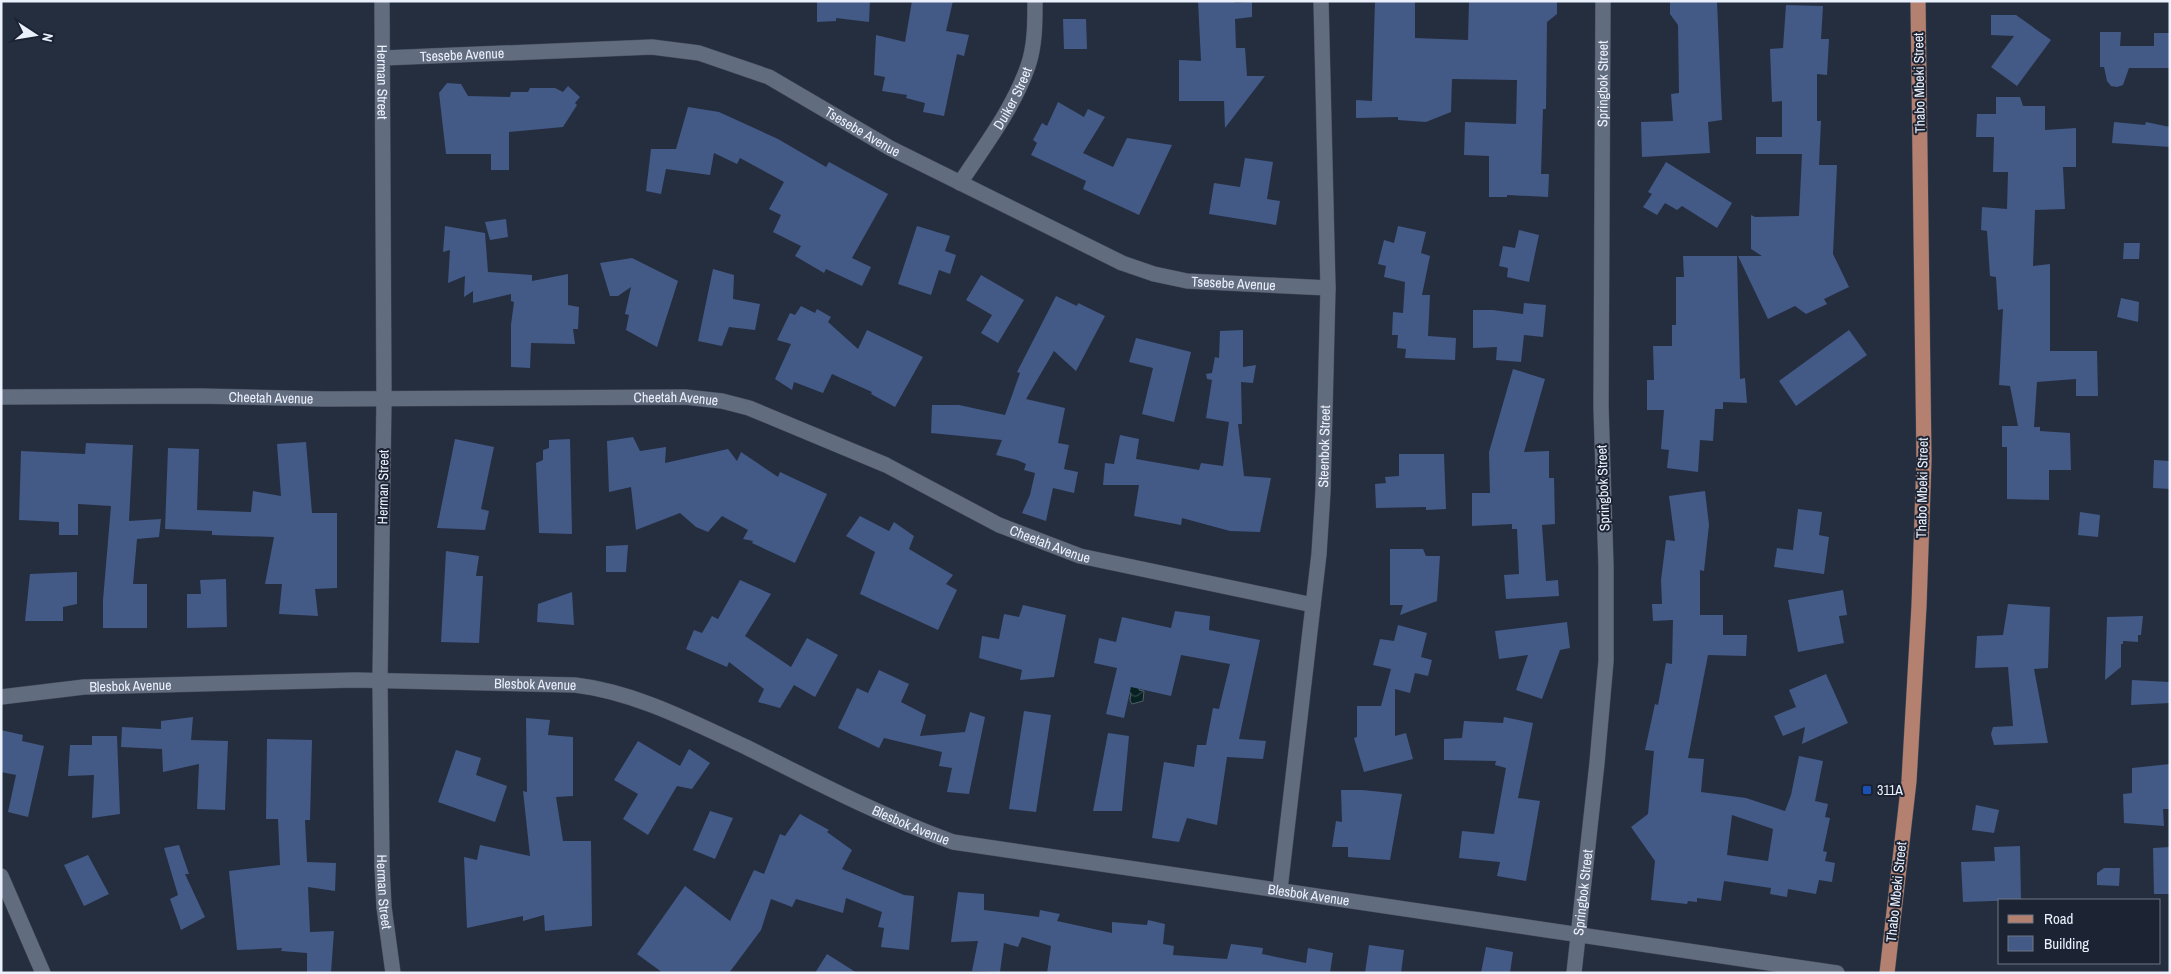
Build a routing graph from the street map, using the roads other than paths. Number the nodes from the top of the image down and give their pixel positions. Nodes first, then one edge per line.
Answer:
1 (382, 1) edge
2 (1035, 1) edge
3 (1321, 1) edge
4 (1603, 1) edge
5 (1918, 1) edge
6 (383, 58) junction
7 (960, 183) junction
8 (1328, 288) junction
9 (1, 397) edge
10 (384, 399) junction
11 (1313, 605) junction
12 (380, 680) junction
13 (1, 697) edge
14 (1, 876) edge
15 (1280, 889) junction
16 (1580, 936) junction
17 (43, 973) edge
18 (393, 973) edge
19 (1574, 973) edge
20 (1837, 973) edge
21 (1887, 973) edge

1 - 6 street, Herman Street
2 - 7 street, Duiker Street
3 - 8 street, Steenbok Street
4 - 16 street, Springbok Street
5 - 21 main road, Thabo Mbeki Street
6 - 7 street, Tsesebe Avenue
6 - 10 street, Herman Street
7 - 8 street, Tsesebe Avenue
8 - 11 street, Steenbok Street
9 - 10 street, Cheetah Avenue
10 - 11 street, Cheetah Avenue
10 - 12 street, Herman Street
11 - 15 street, Steenbok Street
12 - 13 street, Blesbok Avenue
12 - 15 street, Blesbok Avenue
12 - 18 street, Herman Street
14 - 17 street
15 - 16 street, Blesbok Avenue
16 - 19 street, Springbok Street
16 - 20 street, Blesbok Avenue

